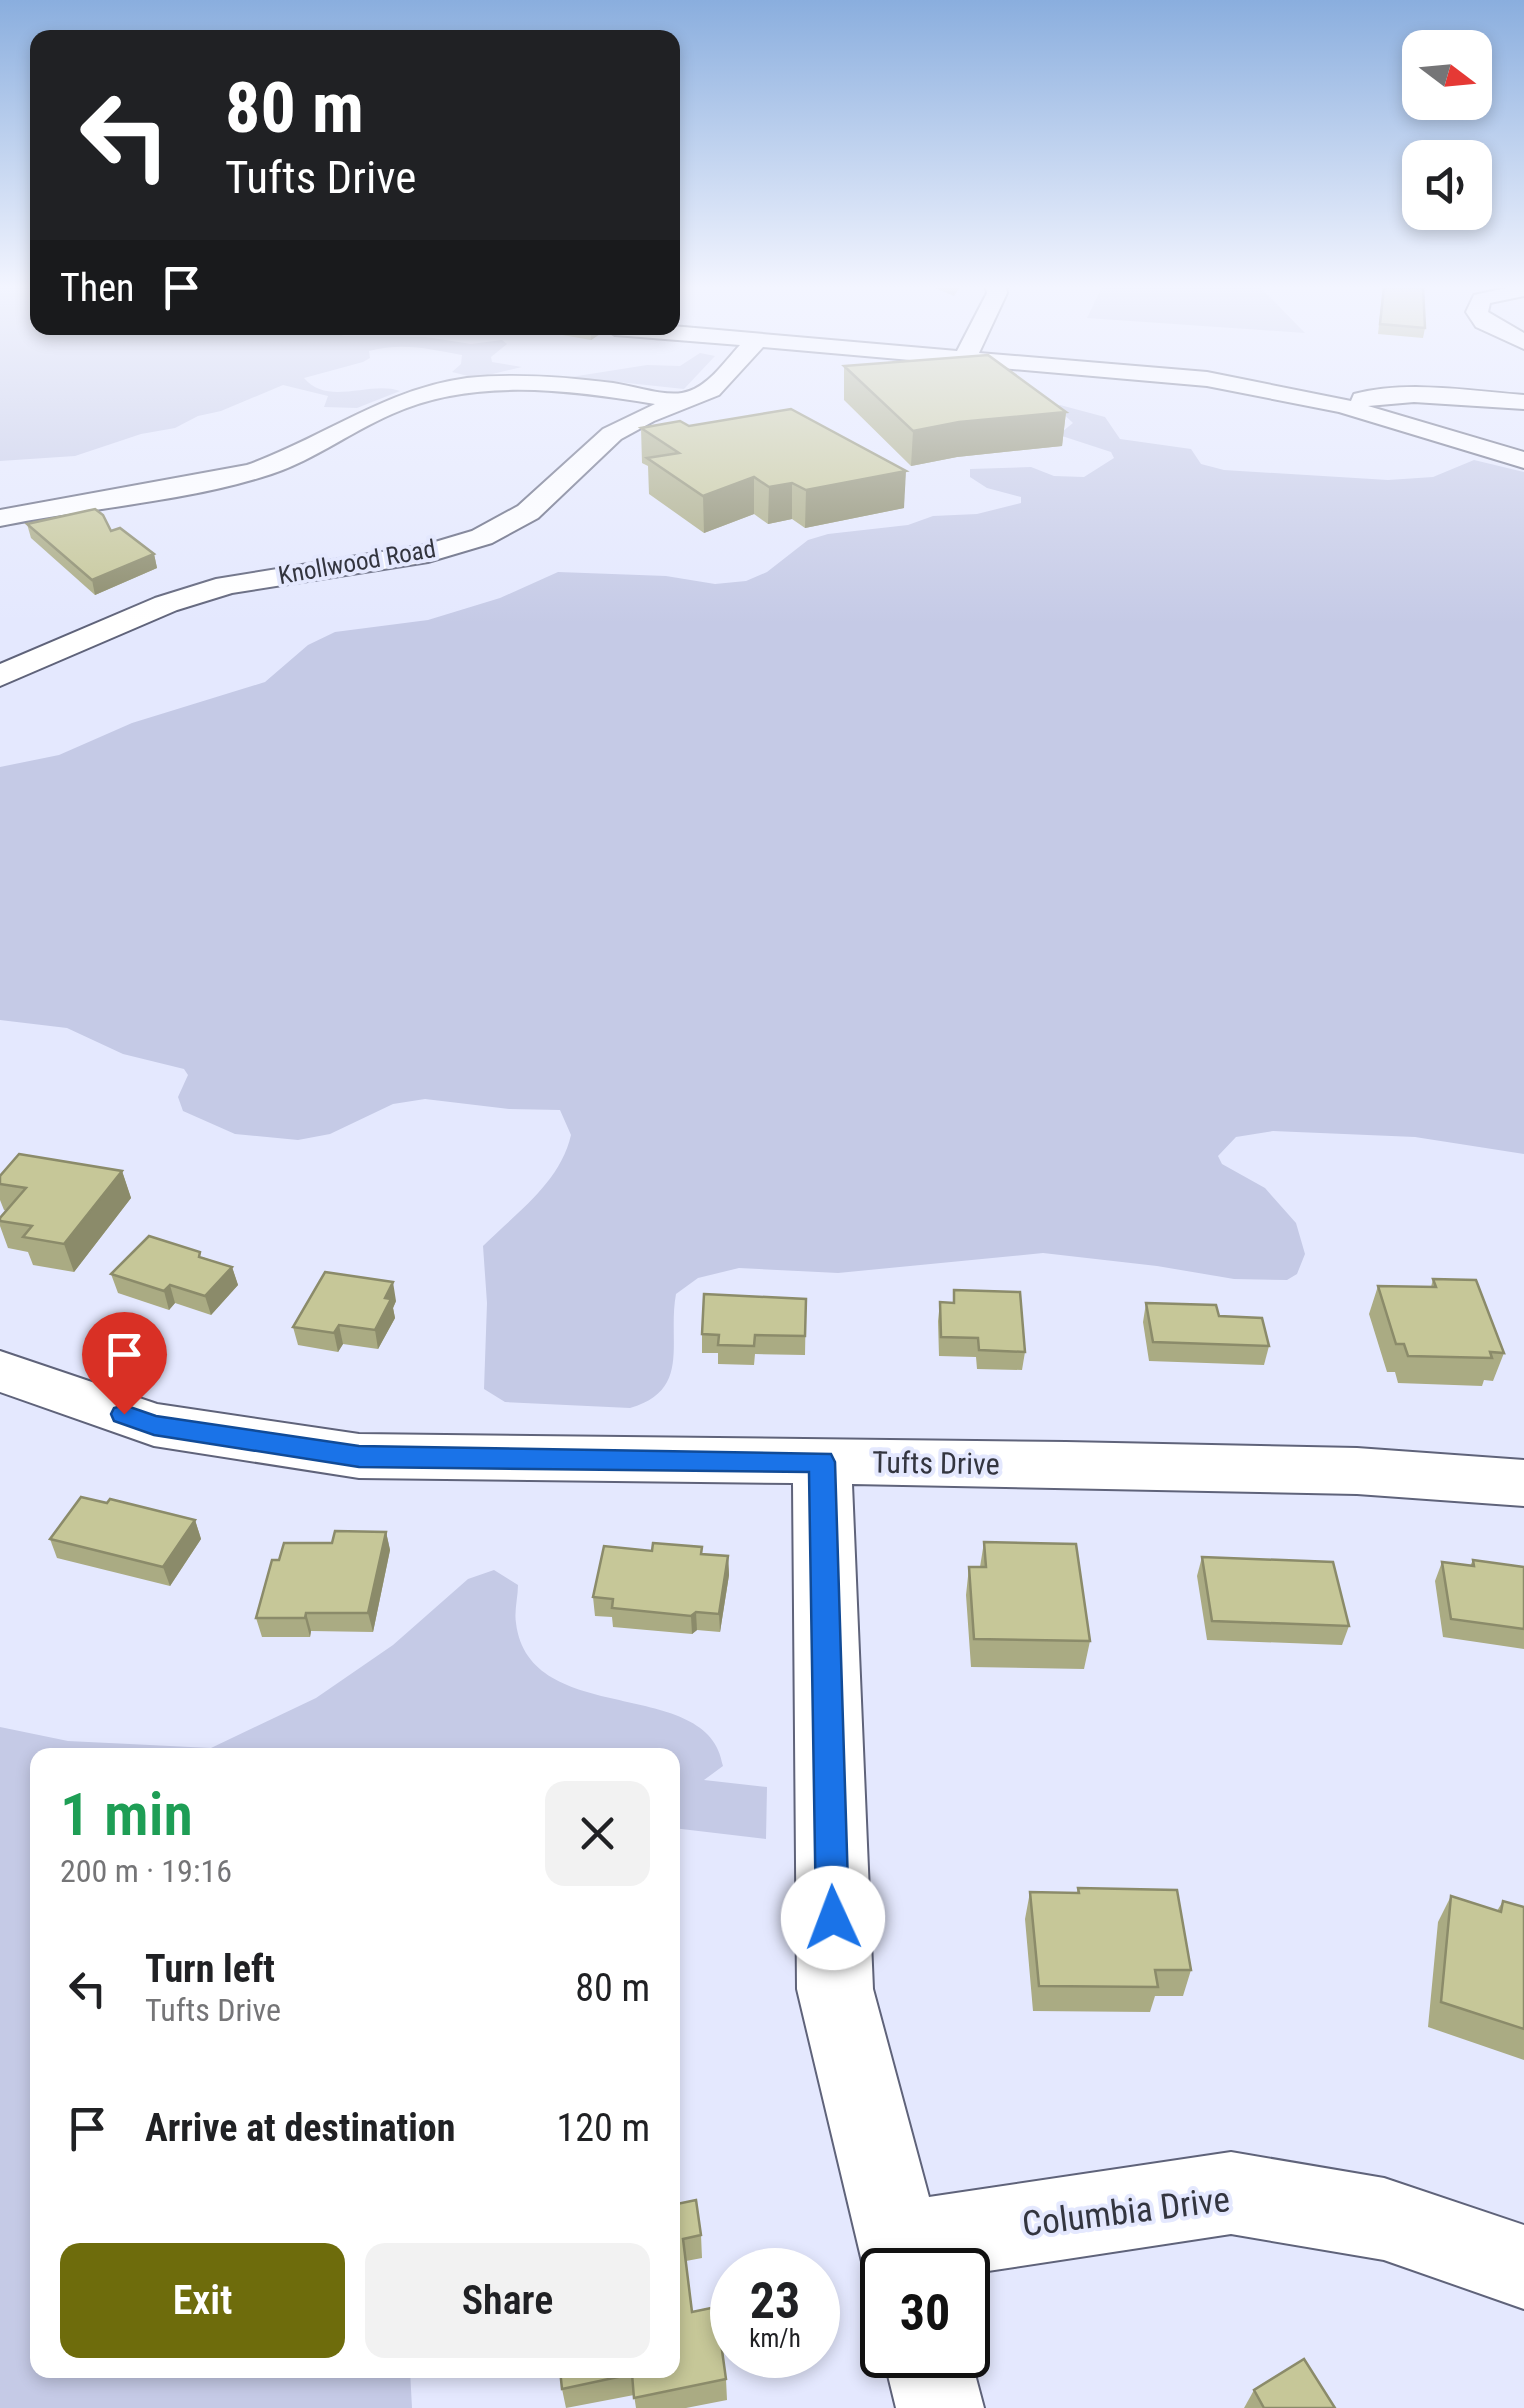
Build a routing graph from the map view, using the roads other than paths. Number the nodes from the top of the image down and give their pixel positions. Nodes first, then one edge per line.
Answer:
1 (406, 399) edge
2 (663, 399) edge
3 (691, 399) edge
4 (1310, 399) edge
5 (1357, 399) edge
6 (1483, 399) edge
7 (686, 402) junction
8 (1524, 402) edge
9 (1344, 406) junction
10 (1524, 460) edge
11 (0, 518) edge
12 (0, 676) edge
13 (0, 1371) edge
14 (822, 1462) junction
15 (1524, 1483) edge
16 (901, 2248) edge
17 (950, 2248) edge
18 (1524, 2267) edge
19 (933, 2378) edge
20 (940, 2408) edge

1 - 11 street
2 - 7 street
3 - 7 street, Knollwood Road
4 - 9 street
5 - 9 street
6 - 8 street
7 - 12 street, Knollwood Road
9 - 10 street
13 - 14 street, Tufts Drive
14 - 15 street, Tufts Drive
14 - 16 street
17 - 18 street, Columbia Drive
19 - 20 street

